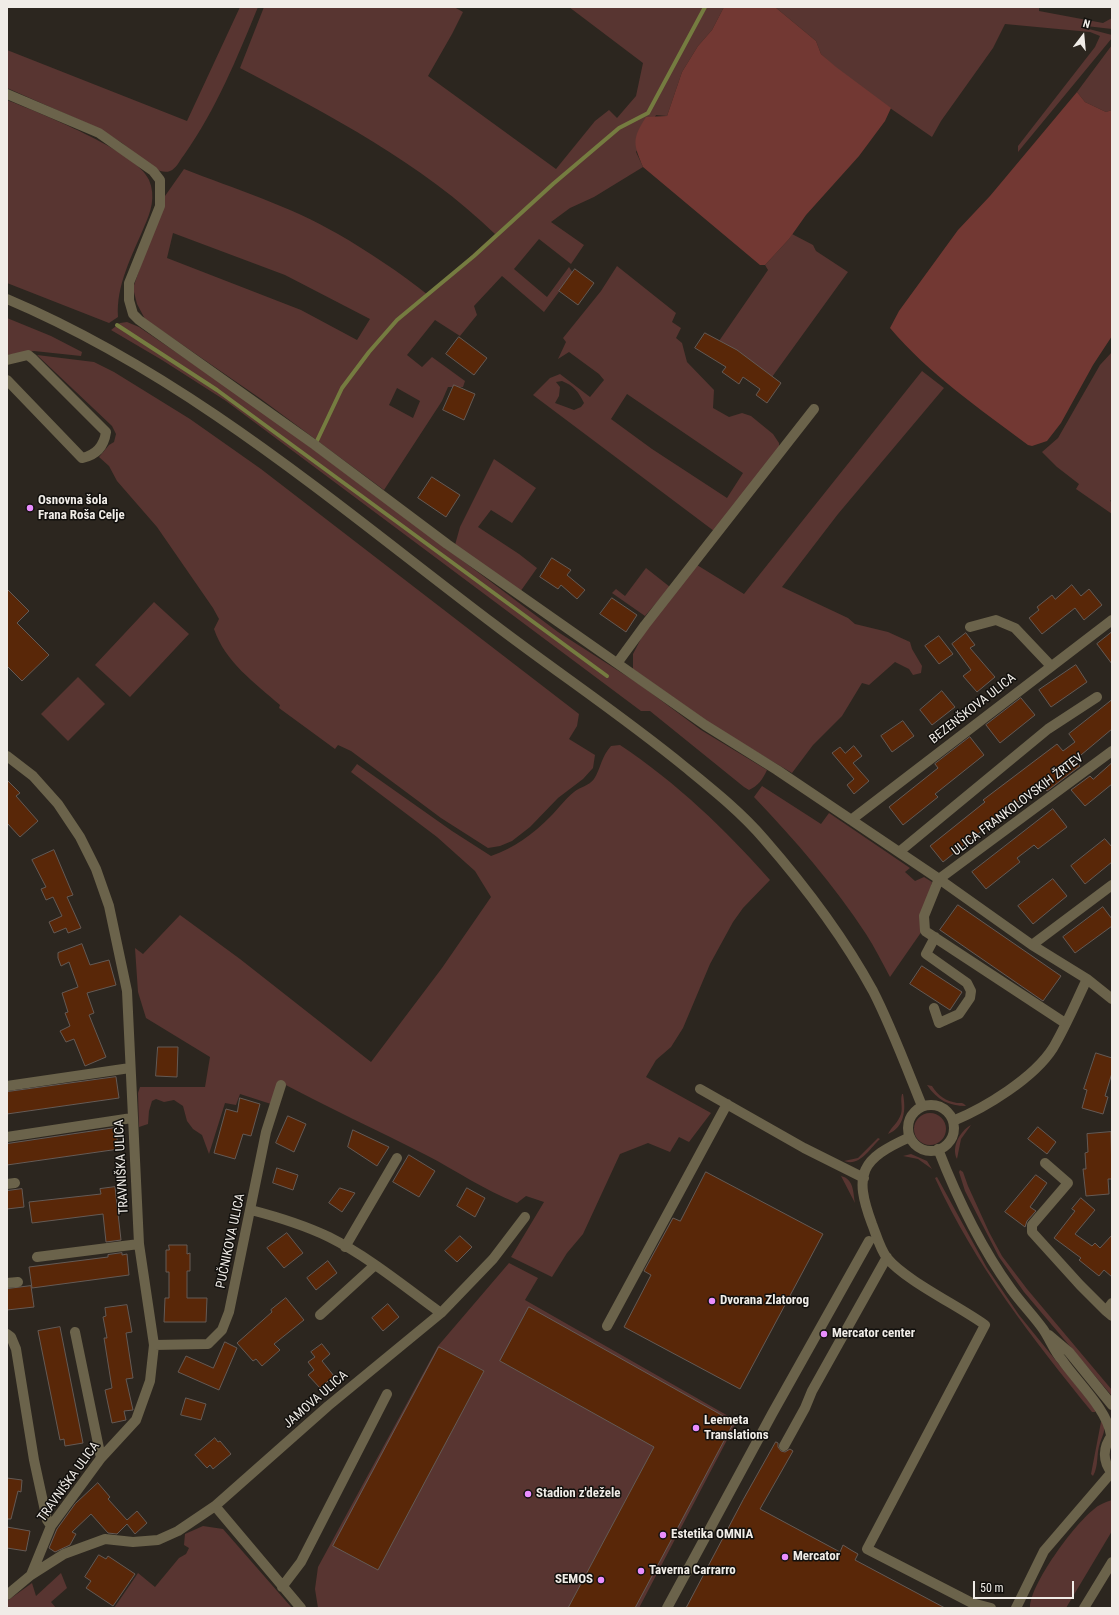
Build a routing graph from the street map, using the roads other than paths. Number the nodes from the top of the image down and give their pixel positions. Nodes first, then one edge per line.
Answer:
1 (7, 94) edge
2 (7, 299) edge
3 (7, 360) edge
4 (7, 380) edge
5 (814, 409) dead end
6 (1112, 620) edge
7 (970, 627) dead end
8 (618, 662) junction
9 (1051, 666) junction
10 (1097, 697) dead end
11 (1112, 751) edge
12 (7, 756) edge
13 (851, 820) junction
14 (899, 852) junction
15 (939, 880) junction
16 (1112, 885) edge
17 (935, 937) junction
18 (1032, 946) junction
19 (1087, 979) junction
20 (1112, 999) edge
21 (934, 1008) dead end
22 (1065, 1023) junction
23 (130, 1068) junction
24 (281, 1085) dead end
25 (7, 1086) edge
26 (700, 1089) dead end
27 (727, 1104) junction
28 (922, 1106) junction
29 (132, 1118) junction
30 (953, 1121) junction
31 (7, 1136) edge
32 (910, 1137) junction
33 (938, 1149) junction
34 (397, 1158) dead end
35 (1045, 1163) dead end
36 (864, 1178) junction
37 (251, 1210) junction
38 (526, 1217) dead end
39 (869, 1241) dead end
40 (139, 1244) junction
41 (345, 1247) junction
42 (37, 1257) dead end
43 (887, 1257) junction
44 (375, 1265) junction
45 (18, 1282) dead end
46 (7, 1283) edge
47 (1110, 1310) edge
48 (441, 1313) junction
49 (320, 1315) dead end
50 (607, 1326) dead end
51 (1043, 1330) junction
52 (75, 1332) dead end
53 (7, 1334) edge
54 (154, 1345) junction
55 (387, 1394) dead end
56 (1112, 1405) edge
57 (1112, 1435) edge
58 (784, 1446) dead end
59 (101, 1458) junction
60 (1112, 1473) edge
61 (215, 1506) junction
62 (51, 1526) junction
63 (1112, 1562) edge
64 (31, 1575) junction
65 (282, 1587) junction
66 (7, 1595) edge
67 (301, 1608) edge
68 (668, 1608) edge
69 (991, 1608) edge
70 (1016, 1608) edge
71 (1084, 1608) edge

1 - 8 street
2 - 28 street
3 - 4 street
5 - 8 street
6 - 9 street, BEZENŠKOVA ULICA
7 - 9 street
8 - 13 street
9 - 13 street, BEZENŠKOVA ULICA
10 - 14 street
11 - 15 street, ULICA FRANKOLOVSKIH ŽRTEV
12 - 23 street, TRAVNIŠKA ULICA
13 - 14 street
14 - 15 street
15 - 17 street
15 - 18 street
16 - 18 street
17 - 21 street
17 - 22 street
18 - 19 street
19 - 20 street
19 - 22 street
22 - 30 street
23 - 25 street
23 - 29 street, TRAVNIŠKA ULICA
24 - 37 street, PUČNIKOVA ULICA
26 - 27 street
27 - 36 street
27 - 50 street
28 - 30 street
28 - 32 street
29 - 31 street
29 - 40 street, TRAVNIŠKA ULICA
30 - 33 street
32 - 33 street
32 - 36 street
33 - 51 street
34 - 41 street
35 - 47 street
36 - 43 street
37 - 41 street
37 - 54 street, PUČNIKOVA ULICA
38 - 48 street, JAMOVA ULICA
39 - 68 street
40 - 42 street
40 - 54 street, TRAVNIŠKA ULICA
41 - 44 street
43 - 58 street
43 - 69 street
44 - 48 street
44 - 49 street
45 - 46 street
48 - 61 street, JAMOVA ULICA
51 - 56 street
51 - 57 street
52 - 59 street
53 - 62 street
54 - 59 street, TRAVNIŠKA ULICA
55 - 65 street
57 - 60 street
59 - 62 street, TRAVNIŠKA ULICA
60 - 70 street
61 - 64 street, JAMOVA ULICA
61 - 65 street
62 - 64 street, TRAVNIŠKA ULICA
63 - 71 street
64 - 66 street, JAMOVA ULICA
65 - 67 street

